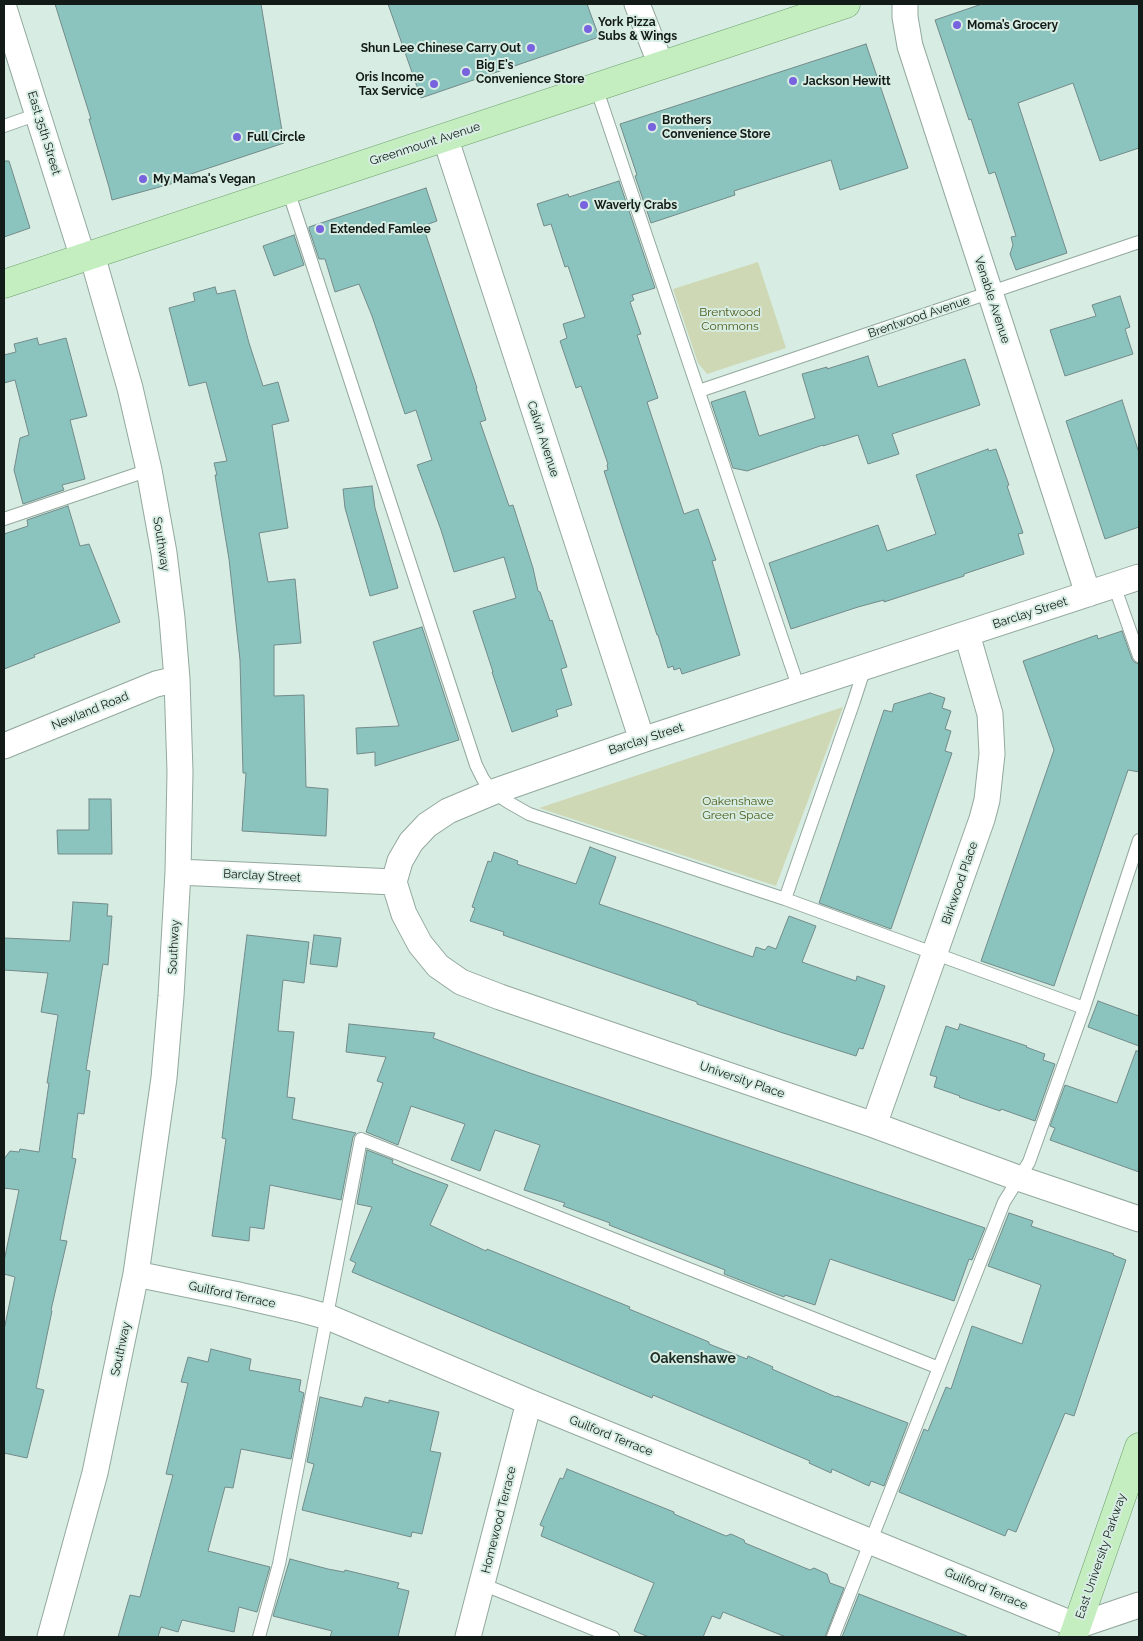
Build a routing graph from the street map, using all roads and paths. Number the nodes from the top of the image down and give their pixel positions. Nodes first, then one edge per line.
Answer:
1 (637, 4) edge
2 (846, 4) edge
3 (904, 4) edge
4 (4, 8) edge
5 (660, 65) junction
6 (596, 87) junction
7 (38, 114) junction
8 (4, 126) edge
9 (445, 137) junction
10 (288, 190) junction
11 (1139, 242) edge
12 (88, 256) junction
13 (4, 284) edge
14 (990, 293) junction
15 (698, 391) junction
16 (149, 470) junction
17 (4, 518) edge
18 (1139, 577) edge
19 (1114, 585) junction
20 (1088, 594) junction
21 (967, 634) junction
22 (1139, 656) edge
23 (865, 667) junction
24 (177, 679) junction
25 (799, 689) junction
26 (642, 740) junction
27 (4, 746) edge
28 (493, 792) junction
29 (1139, 840) edge
30 (178, 872) junction
31 (394, 882) junction
32 (785, 899) junction
33 (935, 953) junction
34 (1084, 1008) junction
35 (874, 1125) junction
36 (1018, 1178) junction
37 (1139, 1219) edge
38 (136, 1274) junction
39 (328, 1317) junction
40 (939, 1368) junction
41 (528, 1402) junction
42 (1139, 1447) edge
43 (871, 1541) junction
44 (482, 1584) junction
45 (1139, 1605) edge
46 (1075, 1631) edge
47 (50, 1637) edge
48 (259, 1637) edge
49 (468, 1637) edge
50 (613, 1637) edge
51 (833, 1637) edge

1 - 5 street
2 - 5 main road, Greenmount Avenue
3 - 14 street, Venable Avenue
4 - 7 street, East 35th Street
5 - 6 main road, Greenmount Avenue
6 - 9 main road, Greenmount Avenue
6 - 15 lane
7 - 8 lane
7 - 12 street, East 35th Street
9 - 10 main road, Greenmount Avenue
9 - 26 street, Calvin Avenue
10 - 12 main road, Greenmount Avenue
10 - 28 lane
11 - 14 lane, Brentwood Avenue
12 - 13 main road, Greenmount Avenue
12 - 16 street, Southway
14 - 15 lane, Brentwood Avenue
14 - 20 street, Venable Avenue
15 - 25 lane
16 - 17 lane
16 - 24 street, Southway
18 - 19 street, Barclay Street
19 - 20 street, Barclay Street
19 - 22 lane
20 - 21 street, Barclay Street
21 - 23 street, Barclay Street
21 - 33 street, Birkwood Place
23 - 25 street, Barclay Street
23 - 32 lane
24 - 27 street, Newland Road
24 - 30 street, Southway
25 - 26 street, Barclay Street
26 - 28 street, Barclay Street
28 - 31 street, Barclay Street
28 - 32 lane
29 - 34 lane
30 - 31 street, Barclay Street
30 - 38 street, Southway
31 - 35 street, University Place
32 - 33 lane
33 - 34 lane
33 - 35 street, Birkwood Place
34 - 36 lane
35 - 36 street, University Place
36 - 37 street, University Place
36 - 40 lane
38 - 39 street, Guilford Terrace
38 - 47 street, Southway
39 - 40 lane
39 - 41 street, Guilford Terrace
39 - 48 lane
40 - 43 lane
41 - 43 street, Guilford Terrace
41 - 44 street, Homewood Terrace
42 - 46 main road, East University Parkway
43 - 46 street, Guilford Terrace
43 - 51 lane
44 - 49 street, Homewood Terrace
44 - 50 lane
45 - 46 street

